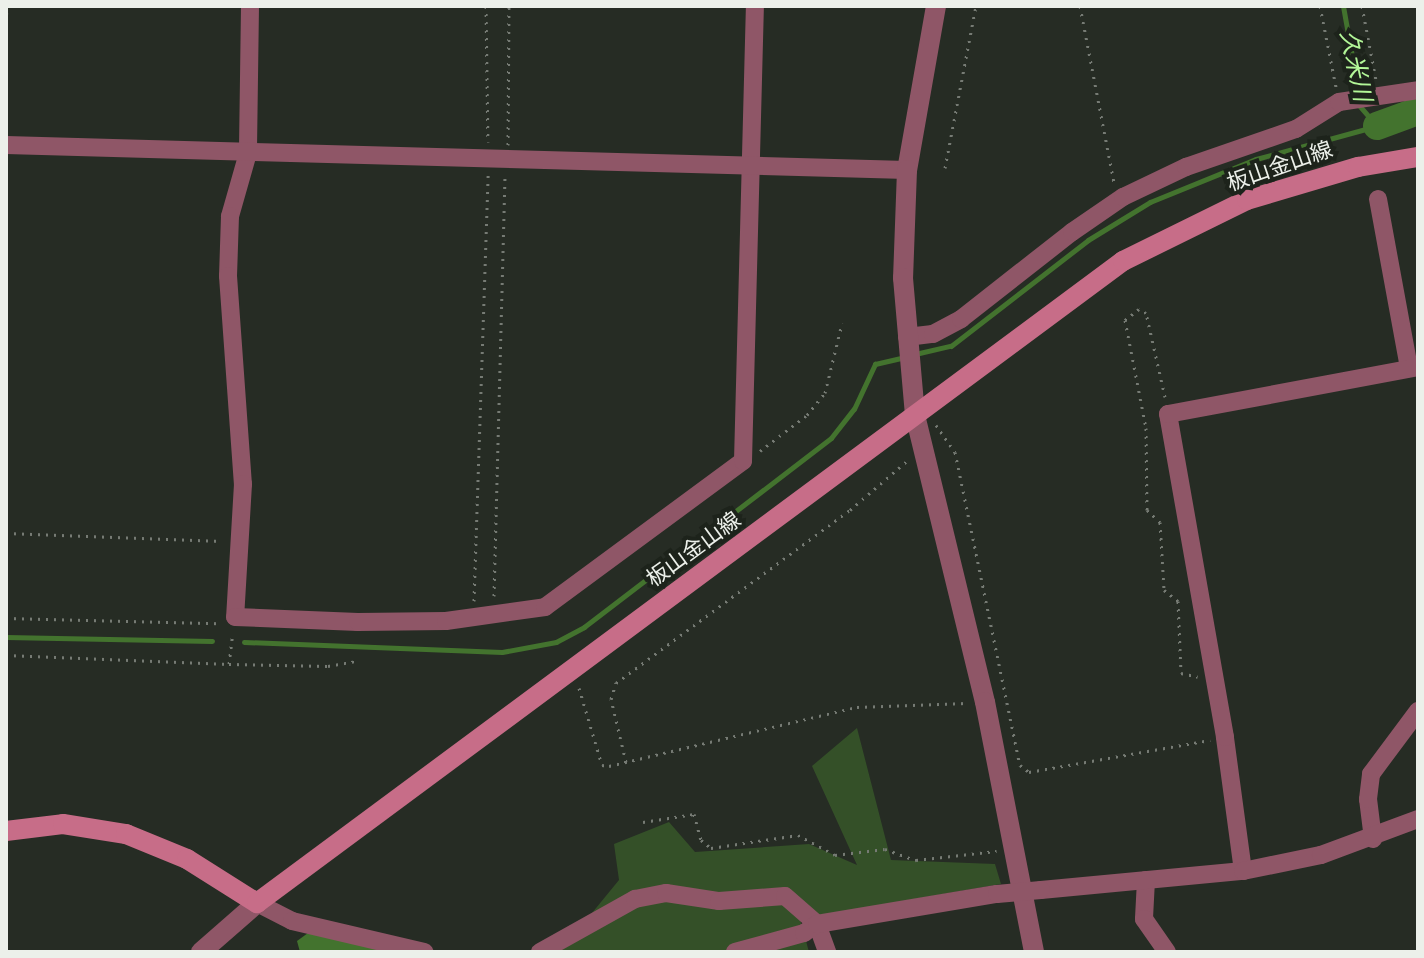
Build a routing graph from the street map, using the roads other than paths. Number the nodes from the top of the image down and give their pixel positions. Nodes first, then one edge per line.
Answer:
1 (250, 6) edge
2 (755, 6) edge
3 (936, 6) edge
4 (1418, 90) edge
5 (6, 145) edge
6 (248, 153) junction
7 (1418, 157) edge
8 (751, 167) junction
9 (907, 170) junction
10 (1378, 199) dead end
11 (907, 337) junction
12 (1414, 368) edge
13 (915, 415) junction
14 (1418, 711) edge
15 (1418, 819) edge
16 (6, 831) edge
17 (1373, 839) junction
18 (1243, 871) junction
19 (1146, 880) junction
20 (257, 903) junction
21 (817, 924) junction
22 (201, 952) edge
23 (424, 952) edge
24 (540, 952) edge
25 (735, 952) edge
26 (827, 952) edge
27 (1034, 952) edge
28 (1167, 952) edge

1 - 6 street
2 - 8 street
3 - 9 street
4 - 11 street
5 - 6 street
6 - 8 street
6 - 8 street
7 - 13 main road, 板山金山線
8 - 9 street
9 - 11 street
10 - 12 street
11 - 13 street
12 - 18 street
13 - 20 main road, 板山金山線
13 - 27 street
14 - 17 street
15 - 17 street
16 - 20 main road
17 - 18 street
18 - 19 street
19 - 21 street, bridge
19 - 28 street
20 - 22 street
20 - 23 street
21 - 24 street
21 - 25 street
21 - 26 street

